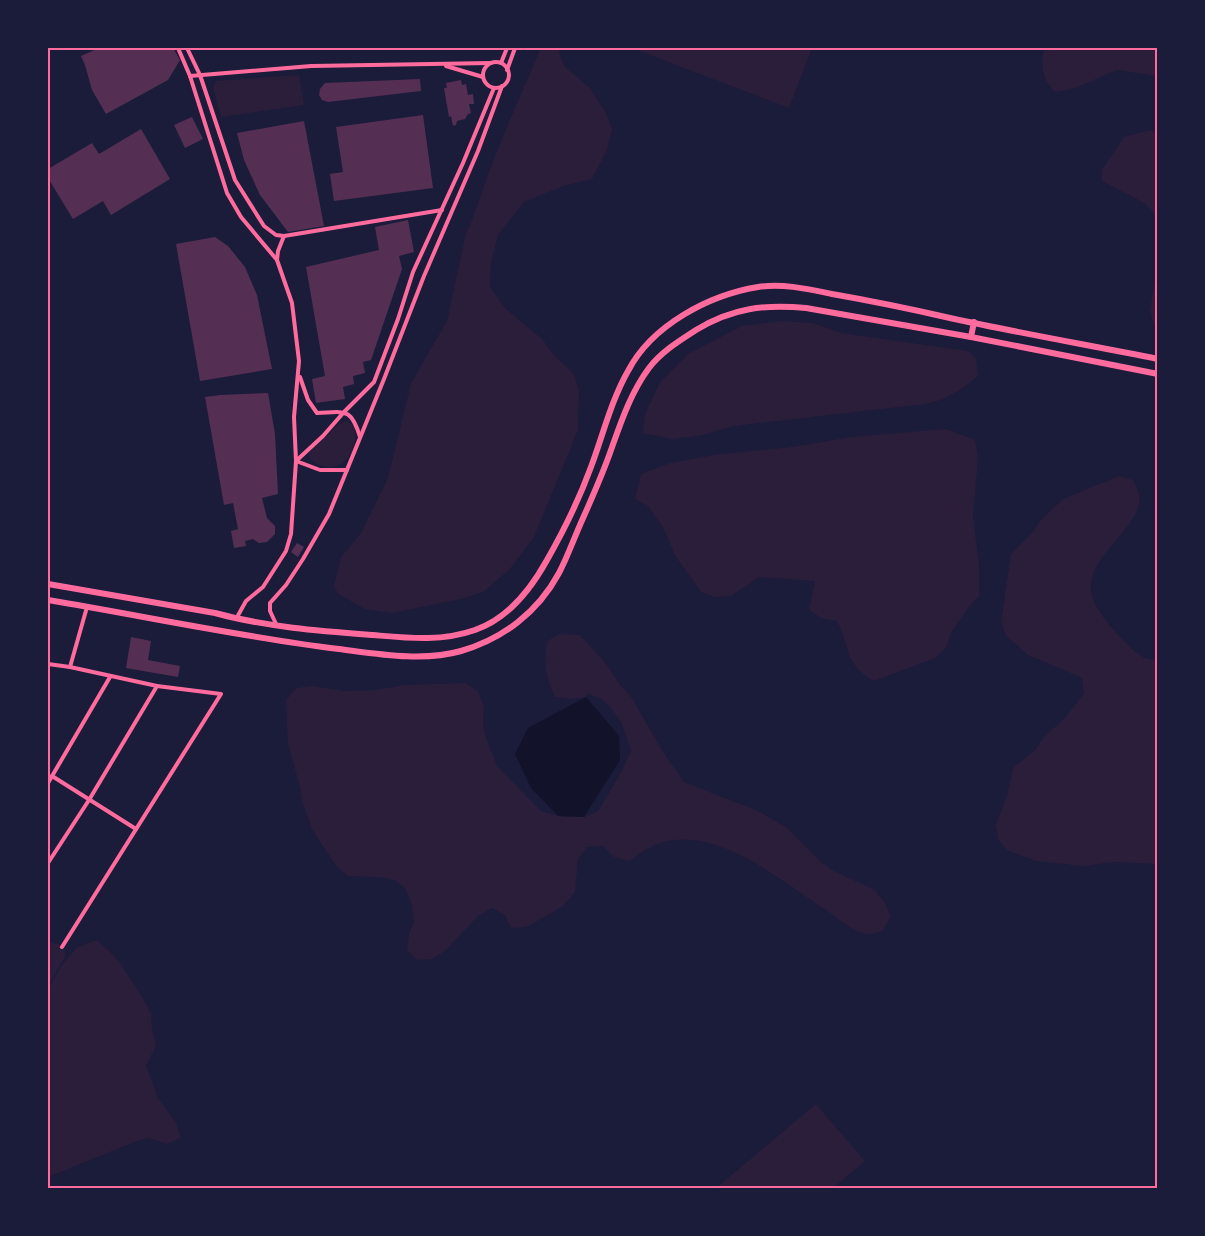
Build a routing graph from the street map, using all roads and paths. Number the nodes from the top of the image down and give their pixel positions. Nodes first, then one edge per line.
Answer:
1 (178, 48) edge
2 (188, 48) edge
3 (507, 48) edge
4 (515, 48) edge
5 (491, 63) junction
6 (501, 63) junction
7 (441, 64) junction
8 (507, 70) junction
9 (200, 75) junction
10 (190, 76) junction
11 (483, 77) junction
12 (502, 86) junction
13 (494, 88) junction
14 (442, 210) junction
15 (284, 236) junction
16 (277, 260) junction
17 (974, 322) junction
18 (971, 337) junction
19 (1158, 359) edge
20 (1158, 374) edge
21 (299, 375) junction
22 (344, 412) junction
23 (361, 438) junction
24 (296, 461) junction
25 (347, 470) junction
26 (48, 584) edge
27 (48, 600) edge
28 (87, 606) junction
29 (236, 619) junction
30 (277, 626) junction
31 (48, 664) edge
32 (70, 667) junction
33 (110, 677) junction
34 (158, 686) junction
35 (52, 776) junction
36 (48, 783) edge
37 (89, 800) junction
38 (136, 829) junction
39 (48, 863) edge
40 (62, 947) dead end

1 - 10 street
2 - 9 street
3 - 6 street
4 - 8 street
5 - 6 street
5 - 7 street
5 - 11 street
6 - 8 street
7 - 9 street
7 - 11 street
8 - 12 street
9 - 10 street
9 - 15 street
10 - 16 street
11 - 13 street
12 - 13 street
12 - 23 street
13 - 14 street
14 - 15 street
14 - 22 street
15 - 16 street
16 - 21 street
17 - 18 main road
17 - 19 main road
17 - 30 main road
18 - 20 main road
18 - 28 main road
21 - 22 street
21 - 24 street
22 - 23 street
22 - 24 street
23 - 25 street
24 - 25 street
24 - 29 street
25 - 30 street
26 - 29 main road
27 - 28 main road
28 - 32 street
29 - 30 main road
31 - 32 street
32 - 33 street
33 - 34 street
33 - 35 street
34 - 37 street
34 - 38 street
35 - 36 street
35 - 37 street
37 - 38 street
37 - 39 street
38 - 40 street

